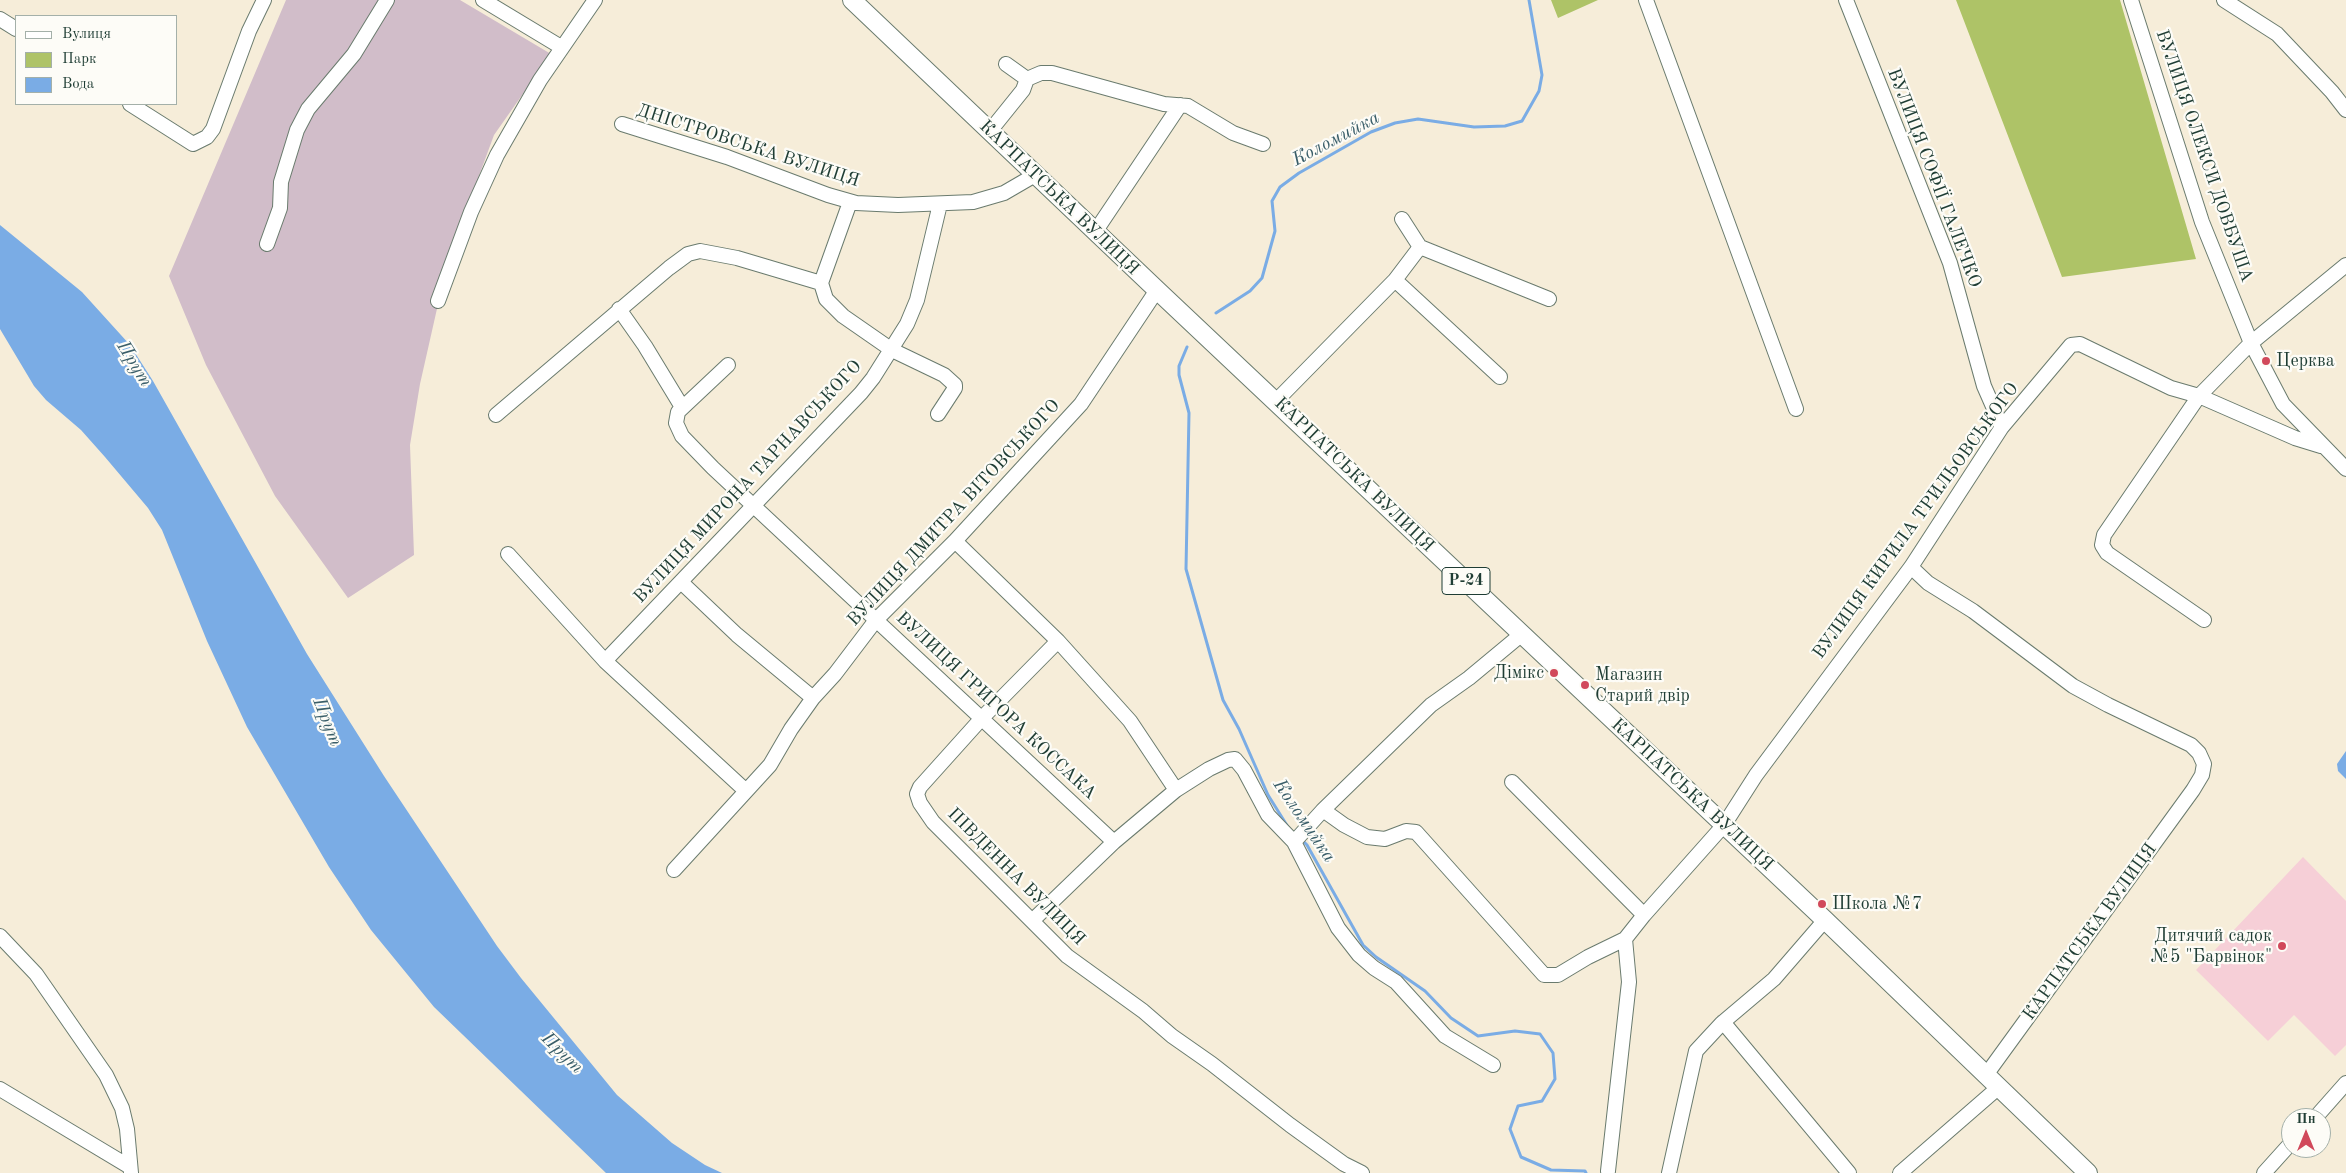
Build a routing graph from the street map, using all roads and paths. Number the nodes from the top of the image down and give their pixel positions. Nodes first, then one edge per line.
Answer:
1 (264, 0) edge
2 (387, 0) edge
3 (483, 0) edge
4 (595, 0) edge
5 (852, 0) edge
6 (1646, 0) edge
7 (1846, 0) edge
8 (2131, 0) edge
9 (2224, 0) edge
10 (0, 19) edge
11 (15, 28) edge
12 (561, 48) junction
13 (1006, 64) dead end
14 (1027, 79) junction
15 (132, 105) edge
16 (1180, 105) junction
17 (2346, 110) edge
18 (622, 124) dead end
19 (990, 131) junction
20 (1263, 144) dead end
21 (1035, 175) junction
22 (850, 202) junction
23 (940, 204) junction
24 (1402, 219) dead end
25 (1096, 232) junction
26 (267, 244) dead end
27 (1420, 247) junction
28 (2346, 265) edge
29 (1395, 280) junction
30 (821, 283) junction
31 (1157, 290) junction
32 (1549, 299) dead end
33 (438, 301) dead end
34 (619, 309) junction
35 (2251, 344) junction
36 (892, 350) junction
37 (728, 365) dead end
38 (1500, 377) dead end
39 (2199, 396) junction
40 (1276, 401) junction
41 (682, 407) junction
42 (1796, 409) dead end
43 (938, 414) dead end
44 (496, 415) dead end
45 (2002, 427) junction
46 (2323, 446) junction
47 (2346, 469) edge
48 (754, 506) junction
49 (955, 541) junction
50 (508, 554) dead end
51 (1911, 567) junction
52 (681, 582) junction
53 (876, 620) junction
54 (2204, 620) dead end
55 (1522, 634) junction
56 (1058, 641) junction
57 (605, 661) junction
58 (813, 698) junction
59 (982, 718) junction
60 (1512, 782) dead end
61 (1176, 790) junction
62 (746, 791) junction
63 (1323, 810) junction
64 (1724, 825) junction
65 (1298, 838) junction
66 (1114, 842) junction
67 (674, 870) dead end
68 (1644, 915) junction
69 (1825, 920) junction
70 (1032, 921) junction
71 (0, 936) edge
72 (1625, 939) junction
73 (1723, 1022) junction
74 (1492, 1065) dead end
75 (1993, 1081) junction
76 (2346, 1083) edge
77 (0, 1089) edge
78 (2324, 1108) edge
79 (2281, 1154) edge
80 (131, 1170) edge
81 (1608, 1172) dead end
82 (1362, 1173) edge
83 (1669, 1173) edge
84 (1849, 1173) edge
85 (1900, 1173) edge
86 (2088, 1173) edge
87 (2264, 1173) edge

1 - 15 street
2 - 26 street
3 - 12 street
4 - 12 street
5 - 19 main road, КАРПАТСЬКА ВУЛИЦЯ / Р-24
6 - 42 street
7 - 45 street, ВУЛИЦЯ СОФІЇ ГАЛЕЧКО
8 - 35 street, ВУЛИЦЯ ОЛЕКСИ ДОВБУША
9 - 17 street
10 - 11 street
12 - 33 street
13 - 14 street
14 - 16 street
14 - 19 street
16 - 20 street
16 - 25 street
18 - 22 street, ДНІСТРОВСЬКА ВУЛИЦЯ
19 - 21 main road, КАРПАТСЬКА ВУЛИЦЯ / Р-24
21 - 23 street, ДНІСТРОВСЬКА ВУЛИЦЯ
21 - 25 main road, КАРПАТСЬКА ВУЛИЦЯ / Р-24
22 - 23 street, ДНІСТРОВСЬКА ВУЛИЦЯ
22 - 30 street
23 - 36 street, ВУЛИЦЯ МИРОНА ТАРНАВСЬКОГО
24 - 27 street
25 - 31 main road, КАРПАТСЬКА ВУЛИЦЯ / Р-24
27 - 29 street
27 - 32 street
28 - 35 street
29 - 38 street
29 - 40 street
30 - 34 street
30 - 36 street
31 - 40 main road, КАРПАТСЬКА ВУЛИЦЯ / Р-24
31 - 49 street, ВУЛИЦЯ ДМИТРА ВІТОВСЬКОГО
34 - 41 street
34 - 44 street
35 - 39 street
35 - 46 street, ВУЛИЦЯ ОЛЕКСИ ДОВБУША
36 - 43 street
36 - 48 street, ВУЛИЦЯ МИРОНА ТАРНАВСЬКОГО
37 - 41 street
39 - 45 street, ВУЛИЦЯ КИРИЛА ТРИЛЬОВСЬКОГО
39 - 46 street
39 - 54 street
40 - 55 main road, КАРПАТСЬКА ВУЛИЦЯ / Р-24
41 - 48 street, ВУЛИЦЯ ГРИГОРА КОССАКА
45 - 51 street, ВУЛИЦЯ КИРИЛА ТРИЛЬОВСЬКОГО
46 - 47 street, ВУЛИЦЯ ОЛЕКСИ ДОВБУША
48 - 52 street, ВУЛИЦЯ МИРОНА ТАРНАВСЬКОГО
48 - 53 street, ВУЛИЦЯ ГРИГОРА КОССАКА
49 - 53 street, ВУЛИЦЯ ДМИТРА ВІТОВСЬКОГО
49 - 56 street
50 - 57 street
51 - 64 street, ВУЛИЦЯ КИРИЛА ТРИЛЬОВСЬКОГО
51 - 75 street
52 - 57 street, ВУЛИЦЯ МИРОНА ТАРНАВСЬКОГО
52 - 58 street
53 - 58 street, ВУЛИЦЯ ДМИТРА ВІТОВСЬКОГО
53 - 59 street, ВУЛИЦЯ ГРИГОРА КОССАКА
55 - 63 street
55 - 64 main road, КАРПАТСЬКА ВУЛИЦЯ / Р-24
56 - 59 street, ПІВДЕННА ВУЛИЦЯ
56 - 61 street
57 - 62 street
58 - 62 street, ВУЛИЦЯ ДМИТРА ВІТОВСЬКОГО
59 - 66 street, ВУЛИЦЯ ГРИГОРА КОССАКА
59 - 70 street, ПІВДЕННА ВУЛИЦЯ
60 - 68 street
61 - 65 street
61 - 66 street
62 - 67 street, ВУЛИЦЯ ДМИТРА ВІТОВСЬКОГО
63 - 65 street
63 - 72 street
64 - 68 street, ВУЛИЦЯ КИРИЛА ТРИЛЬОВСЬКОГО
64 - 69 main road, КАРПАТСЬКА ВУЛИЦЯ / Р-24
65 - 74 street
66 - 70 street
68 - 72 street, ВУЛИЦЯ КИРИЛА ТРИЛЬОВСЬКОГО
69 - 73 street
69 - 75 main road, КАРПАТСЬКА ВУЛИЦЯ / Р-24
70 - 82 street, ПІВДЕННА ВУЛИЦЯ
71 - 80 street
72 - 81 street
73 - 83 street
73 - 84 street
75 - 85 street
75 - 86 main road, КАРПАТСЬКА ВУЛИЦЯ / Р-24
76 - 78 street
77 - 80 street
79 - 87 street

